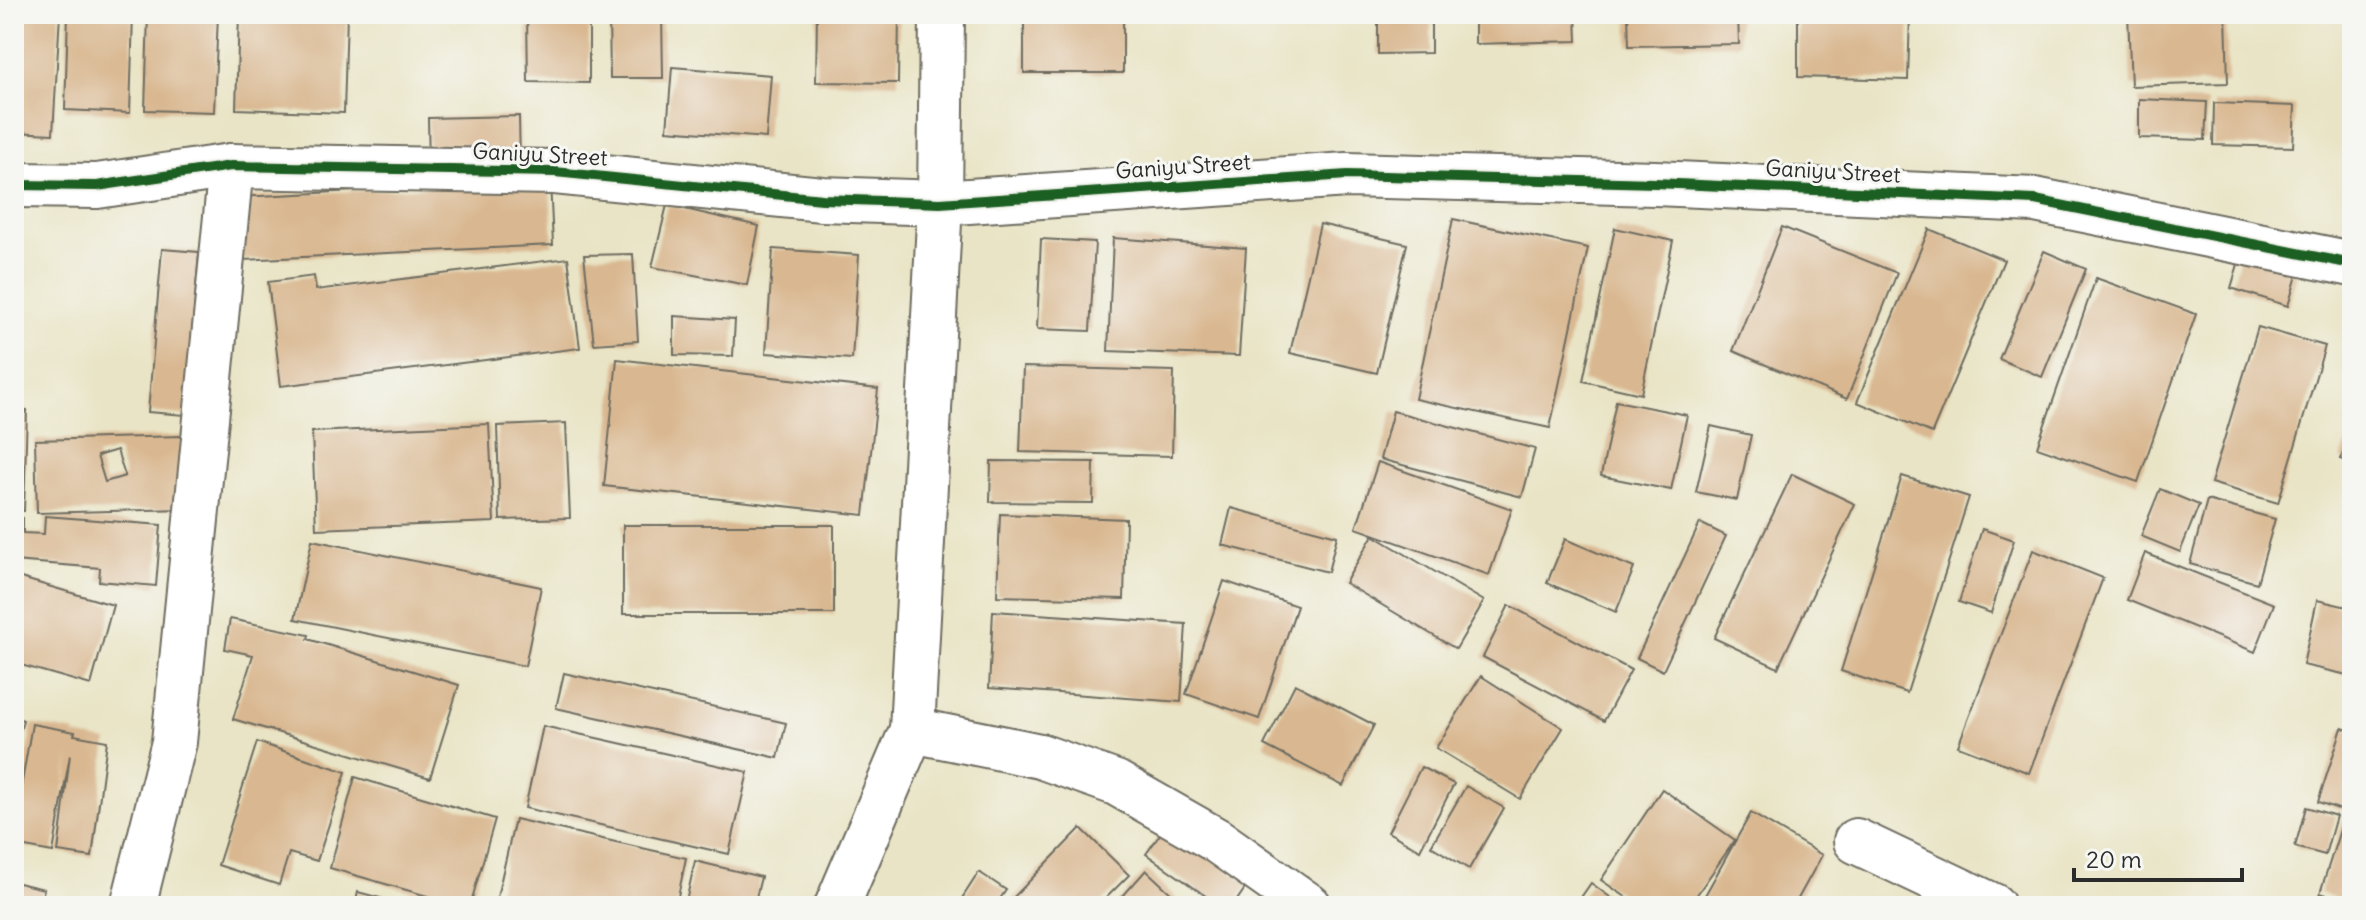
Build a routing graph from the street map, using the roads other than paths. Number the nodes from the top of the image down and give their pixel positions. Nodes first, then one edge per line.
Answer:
1 (942, 14) edge
2 (231, 166) junction
3 (14, 185) edge
4 (940, 203) junction
5 (2352, 264) edge
6 (912, 730) junction
7 (1856, 841) dead end
8 (133, 906) edge
9 (837, 906) edge
10 (1309, 906) edge
11 (1993, 906) edge

1 - 4 street
2 - 3 street, Ganiyu Street
2 - 4 street, Ganiyu Street
2 - 8 street
4 - 5 street, Ganiyu Street
4 - 6 street
6 - 9 street
6 - 10 street
7 - 11 street

